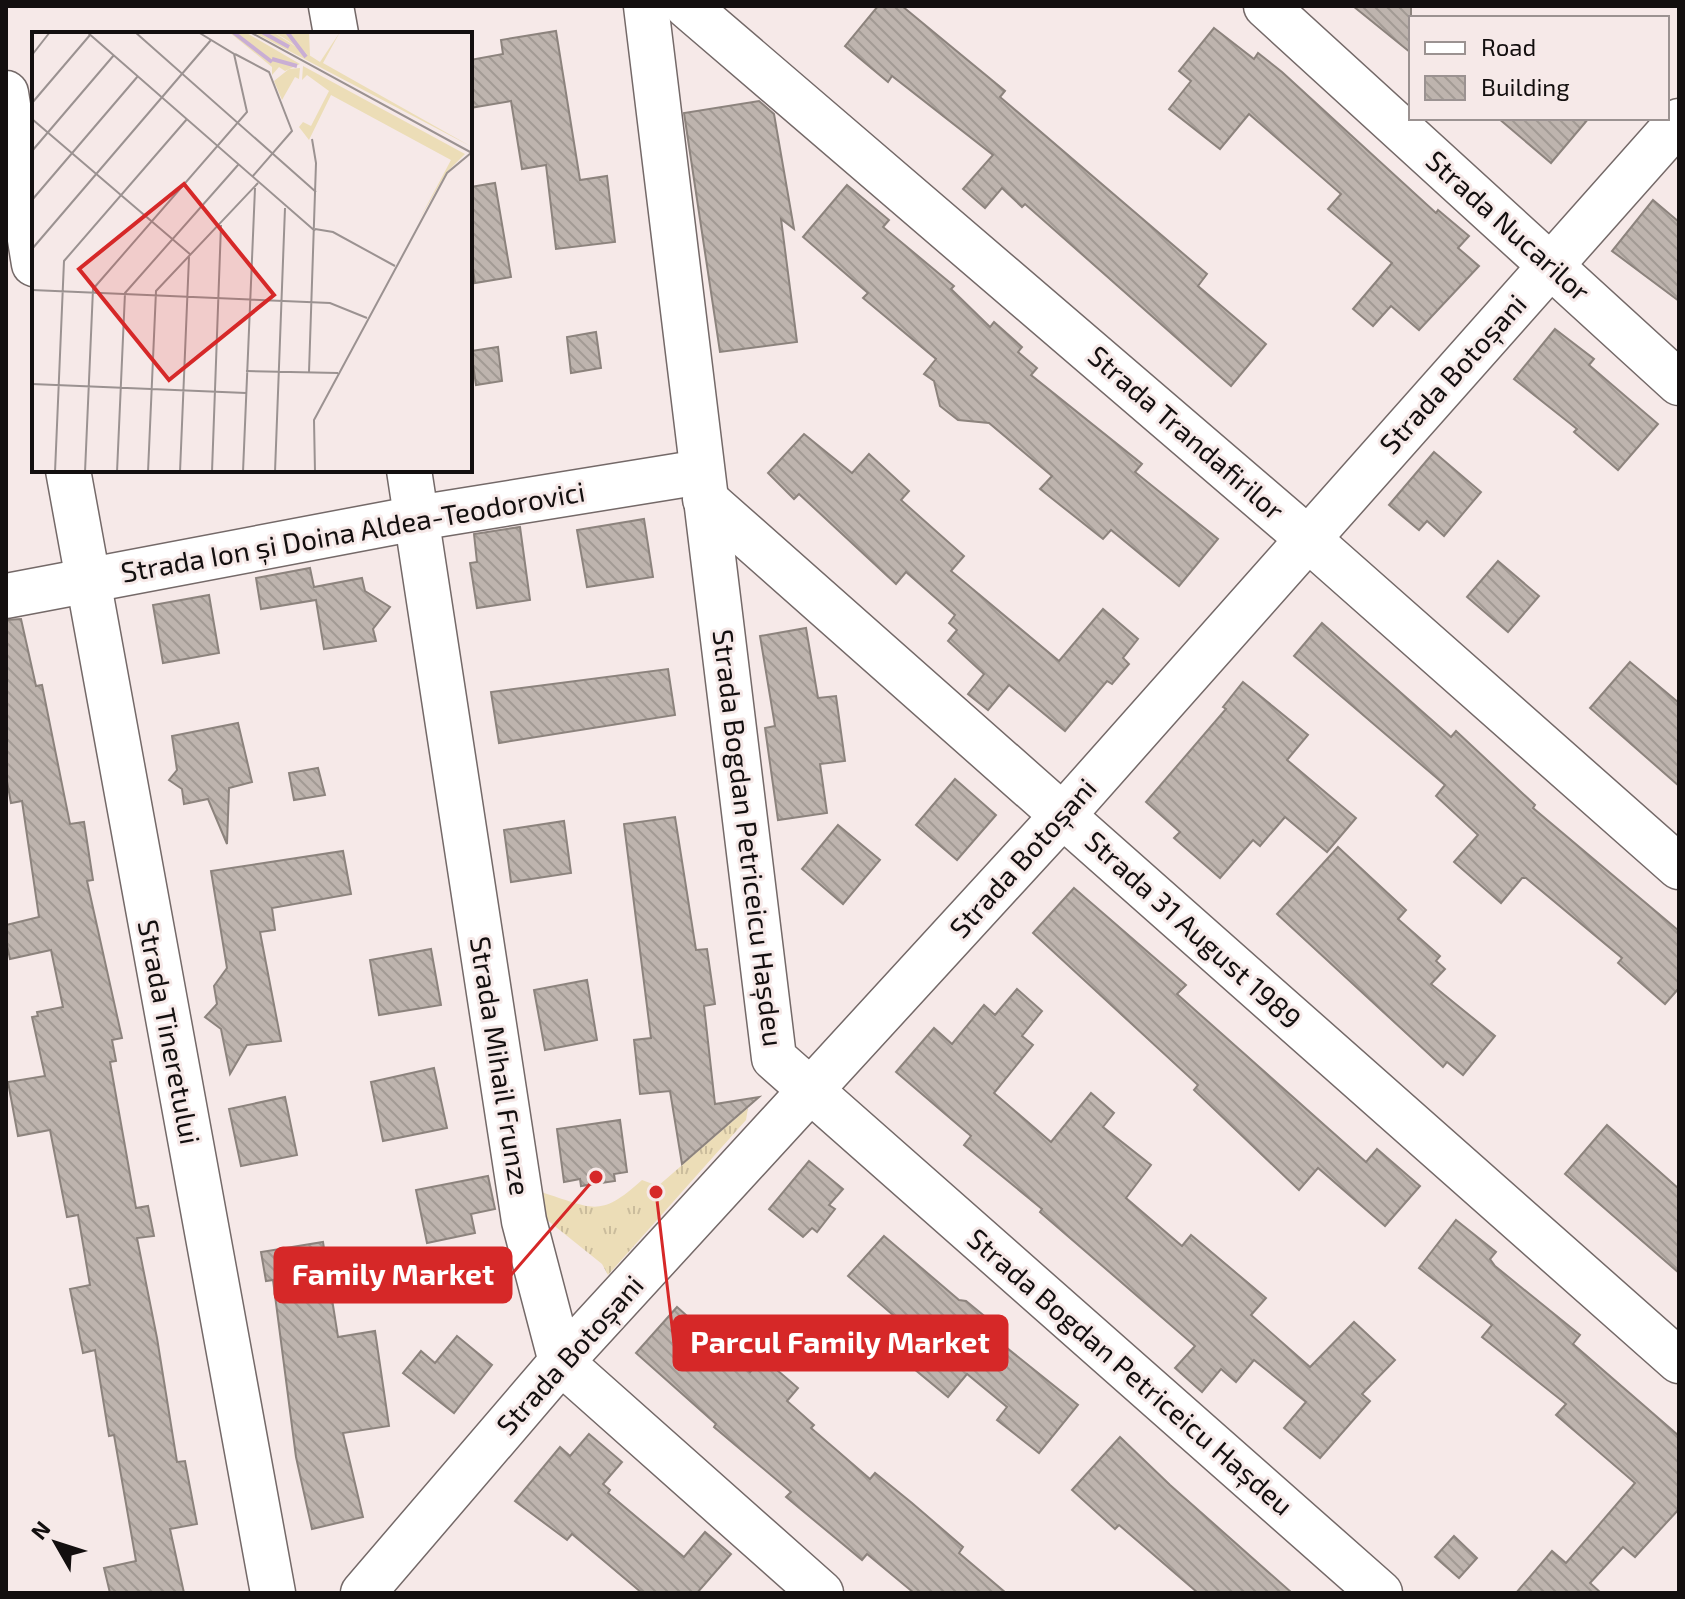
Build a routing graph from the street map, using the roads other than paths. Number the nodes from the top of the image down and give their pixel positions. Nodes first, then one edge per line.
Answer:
1 (331, 6) edge
2 (646, 6) edge
3 (687, 6) edge
4 (1266, 6) edge
5 (336, 32) edge
6 (6, 93) edge
7 (1679, 121) edge
8 (32, 252) edge
9 (1551, 264) junction
10 (1679, 383) edge
11 (68, 472) edge
12 (409, 472) edge
13 (703, 486) junction
14 (417, 518) junction
15 (1307, 538) junction
16 (86, 580) junction
17 (6, 596) edge
18 (1063, 815) junction
19 (1679, 867) edge
20 (812, 1091) junction
21 (1679, 1361) edge
22 (561, 1362) junction
23 (273, 1593) edge
24 (363, 1593) edge
25 (821, 1593) edge
26 (1380, 1593) edge

1 - 5 street
2 - 13 street, Strada Bogdan Petriceicu Hașdeu
3 - 15 street, Strada Trandafirilor
4 - 9 street, Strada Nucarilor
6 - 8 street
7 - 9 street, Strada Botoșani
9 - 10 street, Strada Nucarilor
9 - 15 street, Strada Botoșani
11 - 16 street, Strada Tineretului
12 - 14 street, Strada Mihail Frunze
13 - 14 street, Strada Ion și Doina Aldea-Teodorovici
13 - 18 street, Strada 31 August 1989
13 - 20 street, Strada Bogdan Petriceicu Hașdeu
14 - 16 street, Strada Ion și Doina Aldea-Teodorovici
14 - 22 street, Strada Mihail Frunze
15 - 18 street, Strada Botoșani
15 - 19 street, Strada Trandafirilor
16 - 17 street, Strada Ion și Doina Aldea-Teodorovici
16 - 23 street, Strada Tineretului
18 - 20 street, Strada Botoșani
18 - 21 street, Strada 31 August 1989
20 - 22 street, Strada Botoșani
20 - 26 street, Strada Bogdan Petriceicu Hașdeu
22 - 24 street, Strada Botoșani
22 - 25 street

